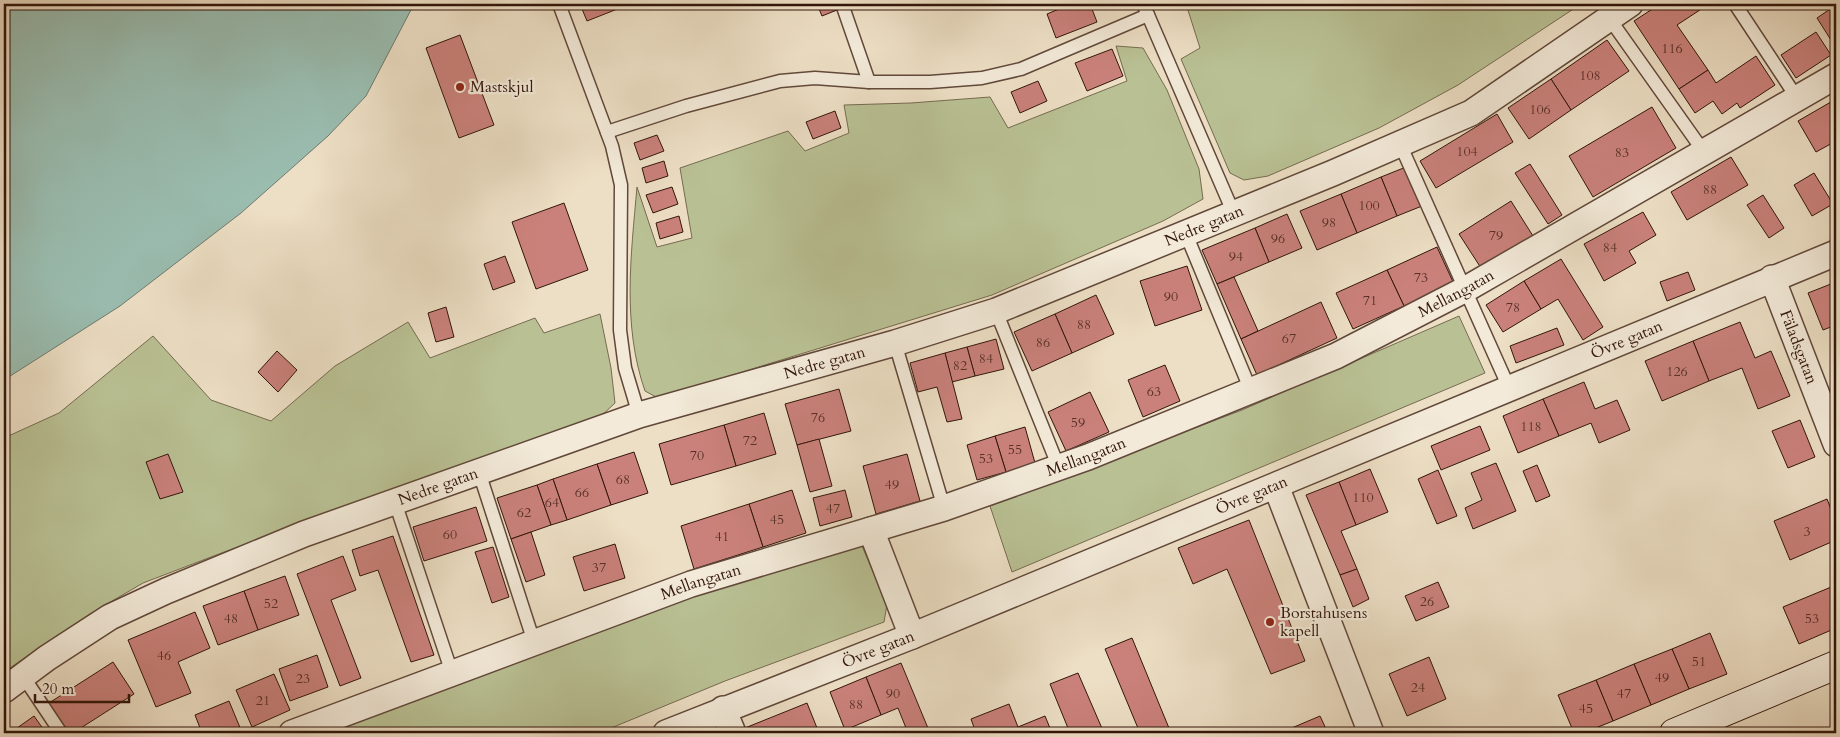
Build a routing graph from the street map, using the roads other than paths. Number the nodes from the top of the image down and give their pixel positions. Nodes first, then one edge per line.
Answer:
1 (559, 4) edge
2 (842, 4) edge
3 (1630, 4) edge
4 (1735, 4) edge
5 (1145, 10) edge
6 (1609, 18) junction
7 (1836, 76) edge
8 (869, 82) junction
9 (1798, 98) junction
10 (607, 132) junction
11 (1400, 144) junction
12 (1704, 152) junction
13 (1234, 214) junction
14 (1186, 234) junction
15 (1836, 254) edge
16 (1772, 278) junction
17 (1466, 289) junction
18 (996, 311) junction
19 (895, 343) junction
20 (1510, 390) junction
21 (1251, 391) junction
22 (639, 415) junction
23 (1836, 444) edge
24 (1059, 468) junction
25 (479, 472) junction
26 (1276, 486) junction
27 (395, 502) junction
28 (944, 508) junction
29 (871, 530) junction
30 (912, 636) junction
31 (534, 642) junction
32 (1836, 665) edge
33 (452, 673) junction
34 (14, 683) edge
35 (723, 709) junction
36 (61, 733) edge
37 (292, 733) edge
38 (666, 733) edge
39 (733, 733) edge
40 (1371, 733) edge
41 (1674, 733) edge

1 - 10 lane
2 - 8 lane
3 - 6 street, Nedre gatan
4 - 9 lane
5 - 8 lane
5 - 13 lane
6 - 11 street, Nedre gatan
6 - 12 lane
7 - 9 street, Mellangatan
8 - 10 lane
9 - 12 street, Mellangatan
10 - 22 lane
11 - 13 street, Nedre gatan
11 - 17 lane
12 - 17 street, Mellangatan
13 - 14 street, Nedre gatan
14 - 18 street, Nedre gatan
14 - 21 lane
15 - 16 street, Övre gatan
16 - 20 street, Övre gatan
16 - 23 street, Fäladsgatan
17 - 20 lane
17 - 21 street, Mellangatan
18 - 19 street, Nedre gatan
18 - 24 lane
19 - 22 street, Nedre gatan
19 - 28 lane
20 - 26 street, Övre gatan
21 - 24 street, Mellangatan
22 - 25 street, Nedre gatan
24 - 28 street, Mellangatan
25 - 27 street, Nedre gatan
25 - 31 lane
26 - 30 street, Övre gatan
26 - 40 street
27 - 33 lane
27 - 34 street, Nedre gatan
28 - 29 street, Mellangatan
29 - 30 street
29 - 31 street, Mellangatan
30 - 35 street, Övre gatan
31 - 33 street, Mellangatan
32 - 41 street
33 - 37 street, Mellangatan
34 - 36 lane
35 - 38 street, Övre gatan
35 - 39 street

